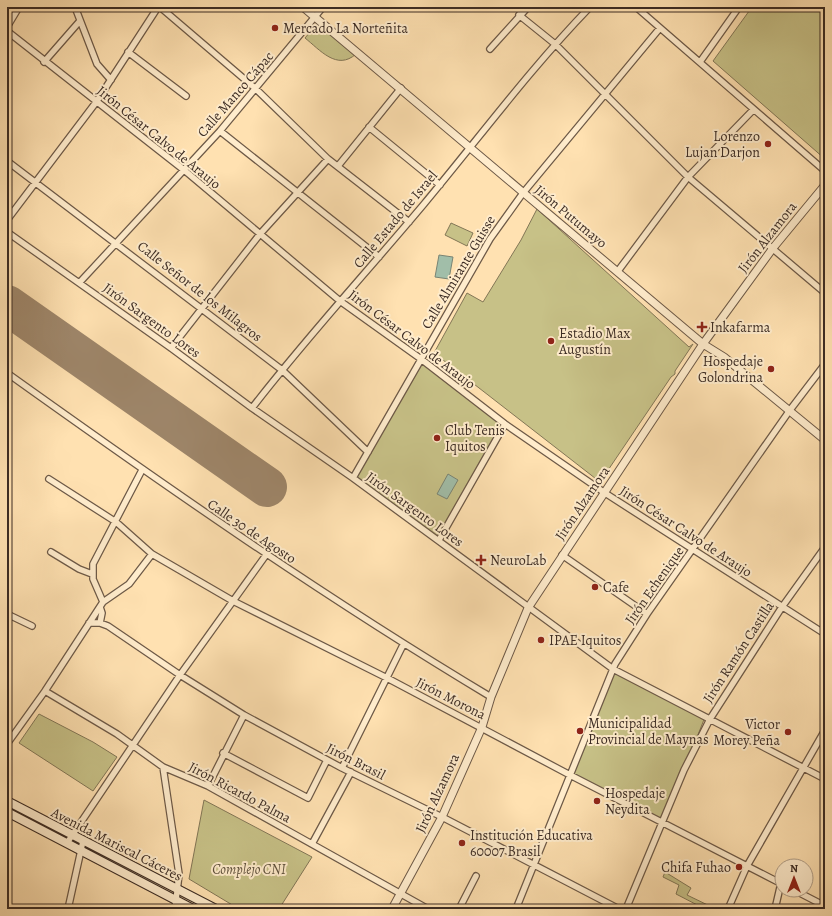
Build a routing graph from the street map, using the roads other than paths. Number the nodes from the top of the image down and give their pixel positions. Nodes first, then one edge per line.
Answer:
1 (19, 7) edge
2 (75, 7) edge
3 (159, 7) edge
4 (303, 7) edge
5 (324, 7) edge
6 (528, 7) edge
7 (590, 7) edge
8 (636, 7) edge
9 (739, 7) edge
10 (519, 15) junction
11 (315, 17) junction
12 (80, 22) junction
13 (7, 27) edge
14 (660, 28) junction
15 (7, 31) edge
16 (555, 44) junction
17 (490, 49) dead end
18 (128, 52) junction
19 (44, 62) junction
20 (700, 62) junction
21 (111, 80) junction
22 (401, 88) junction
23 (256, 89) junction
24 (604, 93) junction
25 (186, 96) dead end
26 (97, 101) junction
27 (753, 110) junction
28 (369, 127) junction
29 (220, 131) junction
30 (471, 147) junction
31 (328, 159) junction
32 (7, 161) edge
33 (338, 166) junction
34 (184, 170) junction
35 (825, 171) edge
36 (688, 176) junction
37 (36, 182) junction
38 (440, 185) junction
39 (825, 185) edge
40 (298, 192) junction
41 (522, 193) junction
42 (7, 220) edge
43 (409, 222) junction
44 (7, 232) edge
45 (260, 234) junction
46 (117, 243) junction
47 (773, 248) junction
48 (378, 257) junction
49 (618, 271) junction
50 (80, 282) junction
51 (825, 293) edge
52 (340, 301) junction
53 (201, 308) junction
54 (703, 344) junction
55 (171, 348) junction
56 (421, 359) junction
57 (825, 364) edge
58 (282, 370) junction
59 (7, 373) edge
60 (252, 408) junction
61 (790, 410) junction
62 (505, 424) junction
63 (825, 440) edge
64 (368, 452) junction
65 (142, 470) junction
66 (49, 478) dead end
67 (354, 478) junction
68 (605, 493) junction
69 (116, 522) junction
70 (439, 540) junction
71 (825, 547) edge
72 (693, 550) junction
73 (51, 552) dead end
74 (152, 554) junction
75 (266, 555) junction
76 (562, 555) junction
77 (92, 574) junction
78 (232, 601) junction
79 (102, 604) junction
80 (782, 607) junction
81 (528, 608) junction
82 (7, 614) edge
83 (647, 614) junction
84 (100, 623) junction
85 (89, 624) junction
86 (32, 626) dead end
87 (825, 634) edge
88 (403, 645) junction
89 (613, 669) junction
90 (180, 675) junction
91 (387, 678) junction
92 (45, 691) junction
93 (491, 697) junction
94 (244, 715) junction
95 (710, 719) junction
96 (482, 727) junction
97 (825, 730) edge
98 (7, 744) edge
99 (133, 746) junction
100 (224, 753) junction
101 (327, 760) junction
102 (163, 767) junction
103 (802, 767) junction
104 (342, 768) junction
105 (351, 772) junction
106 (569, 774) junction
107 (825, 779) edge
108 (208, 786) junction
109 (7, 801) edge
110 (7, 812) edge
111 (442, 817) junction
112 (663, 823) junction
113 (72, 835) junction
114 (83, 841) junction
115 (66, 843) junction
116 (312, 844) junction
117 (80, 850) junction
118 (535, 865) junction
119 (747, 866) junction
120 (476, 876) dead end
121 (774, 880) edge
122 (178, 889) junction
123 (400, 894) junction
124 (778, 898) edge
125 (810, 898) edge
126 (176, 900) junction
127 (825, 906) edge
128 (68, 909) edge
129 (175, 909) edge
130 (193, 909) edge
131 (216, 909) edge
132 (392, 909) edge
133 (428, 909) edge
134 (459, 909) edge
135 (516, 909) edge
136 (619, 909) edge
137 (626, 909) edge
138 (728, 909) edge
139 (775, 909) edge

1 - 13 street
2 - 12 street
3 - 18 street
3 - 23 street
4 - 11 street, Jirón Putumayo
5 - 11 street, Calle Manco Cápac
6 - 10 street
7 - 16 street, Calle Estado de Israel
8 - 14 street
9 - 20 street
10 - 16 street
10 - 17 street
11 - 22 street, Jirón Putumayo
11 - 23 street, Calle Manco Cápac
12 - 19 street
12 - 21 street
14 - 20 street
14 - 24 street, Calle Almirante Guisse
15 - 19 street, Jirón César Calvo de Araujo
16 - 24 street
16 - 30 street, Calle Estado de Israel
18 - 21 street
18 - 25 street
19 - 26 street, Jirón César Calvo de Araujo
20 - 27 street
21 - 26 street
22 - 28 street
22 - 30 street, Jirón Putumayo
23 - 29 street, Calle Manco Cápac
23 - 31 street
24 - 36 street
24 - 41 street, Calle Almirante Guisse
26 - 34 street, Jirón César Calvo de Araujo
26 - 37 street
27 - 35 street
27 - 36 street
28 - 33 street
28 - 38 street
29 - 34 street, Calle Manco Cápac
29 - 40 street
30 - 38 street, Calle Estado de Israel
30 - 41 street, Jirón Putumayo
31 - 33 street
31 - 40 street
32 - 37 street, Calle Señor de los Milagros
33 - 43 street
34 - 45 street, Jirón César Calvo de Araujo
34 - 46 street, Calle Manco Cápac
36 - 47 street
36 - 49 street
37 - 42 street
37 - 46 street, Calle Señor de los Milagros
38 - 43 street, Calle Estado de Israel
39 - 47 street, Jirón Alzamora
40 - 45 street
40 - 48 street
41 - 49 street, Jirón Putumayo
41 - 56 street, Calle Almirante Guisse
43 - 48 street, Calle Estado de Israel
44 - 50 street, Jirón Sargento Lores
45 - 52 street, Jirón César Calvo de Araujo
45 - 53 street
46 - 50 street, Calle Manco Cápac
46 - 53 street, Calle Señor de los Milagros
47 - 51 street
47 - 54 street, Jirón Alzamora
48 - 52 street, Calle Estado de Israel
49 - 54 street, Jirón Putumayo
50 - 55 street, Jirón Sargento Lores
52 - 56 street, Jirón César Calvo de Araujo
52 - 58 street, Calle Estado de Israel
53 - 55 street
53 - 58 street, Calle Señor de los Milagros
54 - 61 street, Jirón Putumayo
54 - 68 street, Jirón Alzamora
55 - 60 street, Jirón Sargento Lores
56 - 62 street, Jirón César Calvo de Araujo
56 - 64 street, Calle Almirante Guisse
57 - 61 street, Jirón Echenique
58 - 60 street, Calle Estado de Israel
58 - 64 street, Calle Señor de los Milagros
59 - 65 street, Calle 30 de Agosto
60 - 67 street, Jirón Sargento Lores
61 - 63 street, Jirón Putumayo
61 - 72 street, Jirón Echenique
62 - 68 street, Jirón César Calvo de Araujo
62 - 70 street
64 - 67 street, Calle Almirante Guisse
65 - 69 street
65 - 75 street, Calle 30 de Agosto
66 - 69 street, Jirón Morona
67 - 70 street, Jirón Sargento Lores
68 - 72 street, Jirón César Calvo de Araujo
68 - 76 street, Jirón Alzamora
69 - 74 street, Jirón Morona
69 - 77 street
70 - 81 street, Jirón Sargento Lores
71 - 80 street, Jirón Ramón Castilla
72 - 80 street, Jirón César Calvo de Araujo
72 - 83 street, Jirón Echenique
73 - 77 street
74 - 78 street, Jirón Morona
74 - 79 street
75 - 78 street
75 - 88 street, Calle 30 de Agosto
76 - 81 street, Jirón Alzamora
76 - 83 street
77 - 79 street
78 - 90 street
78 - 91 street, Jirón Morona
79 - 84 street
79 - 85 street
80 - 87 street, Jirón César Calvo de Araujo
80 - 95 street, Jirón Ramón Castilla
81 - 89 street, Jirón Sargento Lores
81 - 93 street, Jirón Alzamora
82 - 86 street
83 - 89 street, Jirón Echenique
84 - 85 street
84 - 90 street, Jirón Brasil
85 - 92 street
88 - 91 street
88 - 93 street, Calle 30 de Agosto
89 - 95 street, Jirón Sargento Lores
89 - 106 street, Jirón Echenique
90 - 94 street, Jirón Brasil
90 - 99 street
91 - 96 street, Jirón Morona
91 - 104 street
92 - 98 street
92 - 99 street, Jirón Ricardo Palma
93 - 96 street, Jirón Alzamora
94 - 100 street
94 - 101 street, Jirón Brasil
95 - 103 street, Jirón Sargento Lores
95 - 112 street, Jirón Ramón Castilla
96 - 106 street, Jirón Morona
96 - 111 street, Jirón Alzamora
97 - 103 street
99 - 102 street, Jirón Ricardo Palma
99 - 113 street
100 - 101 street
100 - 108 street
101 - 104 street, Jirón Brasil
102 - 108 street, Jirón Ricardo Palma
102 - 122 street
103 - 107 street, Jirón Sargento Lores
103 - 119 street
104 - 105 street, Jirón Brasil
105 - 111 street, Jirón Brasil
105 - 116 street
106 - 112 street, Jirón Morona
106 - 118 street, Jirón Echenique
108 - 116 street, Jirón Ricardo Palma
109 - 113 main road, Avenida Mariscal Cáceres
110 - 115 main road, Avenida Mariscal Cáceres
111 - 118 street, Jirón Brasil
111 - 123 street, Jirón Alzamora
112 - 119 street, Jirón Morona
112 - 137 street, Jirón Ramón Castilla
113 - 114 main road, Avenida Mariscal Cáceres
113 - 115 street
114 - 117 street
114 - 122 main road, Avenida Mariscal Cáceres
115 - 117 main road, Avenida Mariscal Cáceres
116 - 123 street, Jirón Ricardo Palma
117 - 126 main road, Avenida Mariscal Cáceres
117 - 128 street
118 - 135 street, Jirón Echenique
118 - 136 street, Jirón Brasil
119 - 121 street, Jirón Morona
119 - 138 street
120 - 134 street
122 - 126 street
122 - 131 main road, Avenida Mariscal Cáceres
123 - 132 street, Jirón Alzamora
123 - 133 street, Jirón Ricardo Palma
124 - 139 street
125 - 127 street
126 - 129 street
126 - 130 main road, Avenida Mariscal Cáceres

